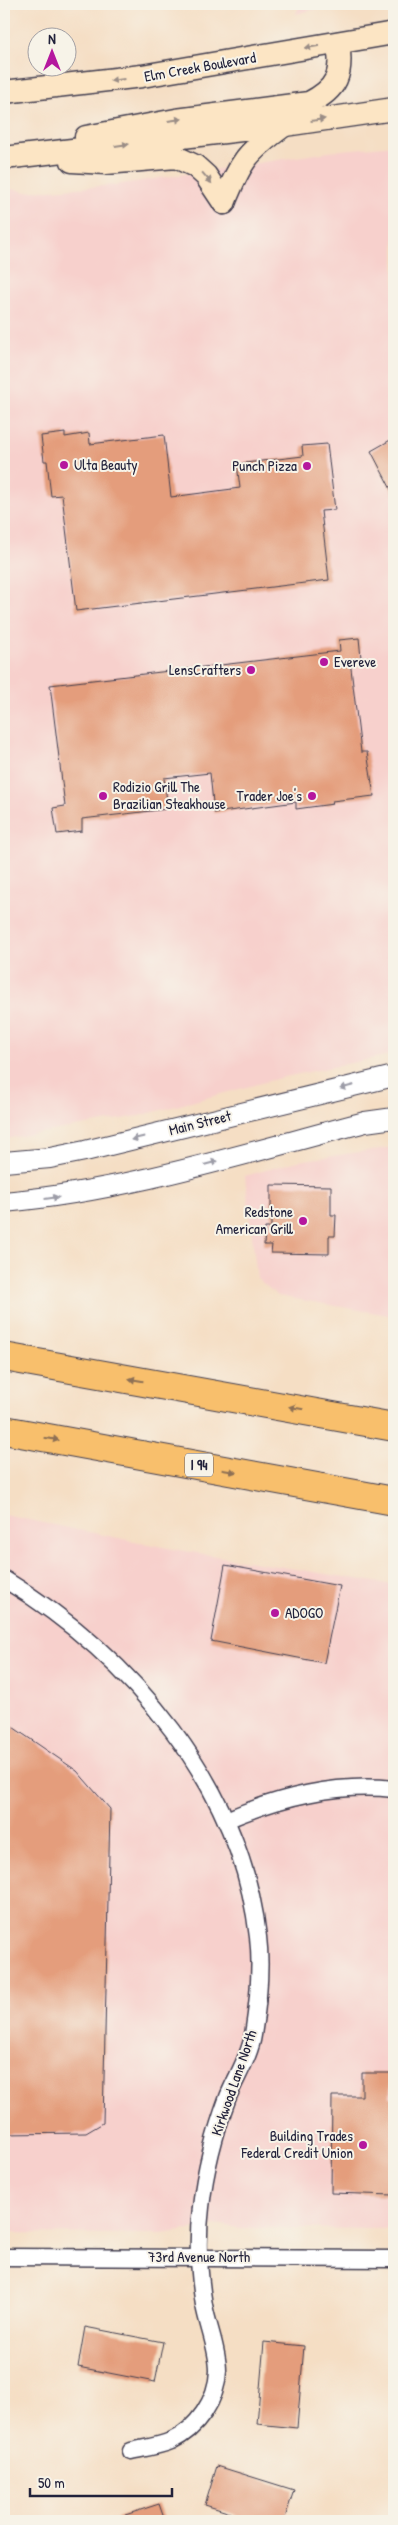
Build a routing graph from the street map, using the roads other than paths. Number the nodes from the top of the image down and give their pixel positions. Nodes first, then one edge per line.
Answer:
1 (394, 33) edge
2 (338, 43) junction
3 (4, 92) edge
4 (394, 108) edge
5 (285, 125) junction
6 (44, 154) junction
7 (4, 158) edge
8 (394, 1076) edge
9 (394, 1118) edge
10 (4, 1162) edge
11 (4, 1202) edge
12 (4, 1357) edge
13 (394, 1426) edge
14 (4, 1430) edge
15 (394, 1500) edge
16 (4, 1579) edge
17 (394, 1789) edge
18 (226, 1820) junction
19 (4, 2256) edge
20 (201, 2257) junction
21 (394, 2259) edge
22 (131, 2451) dead end

1 - 2 main road, Elm Creek Boulevard
2 -> 3 main road, Elm Creek Boulevard
6 -> 2 main road
5 -> 4 main road
6 -> 5 main road
6 -> 5 main road
6 - 7 main road
8 -> 10 street, Main Street
11 -> 9 street
13 -> 12 highway
14 -> 15 highway, I 94
16 - 18 street, Kirkwood Lane North
17 - 18 street
18 - 20 street, Kirkwood Lane North
19 - 20 street, 73rd Avenue North
20 - 21 street, 73rd Avenue North
20 - 22 street, Kirkwood Lane North

